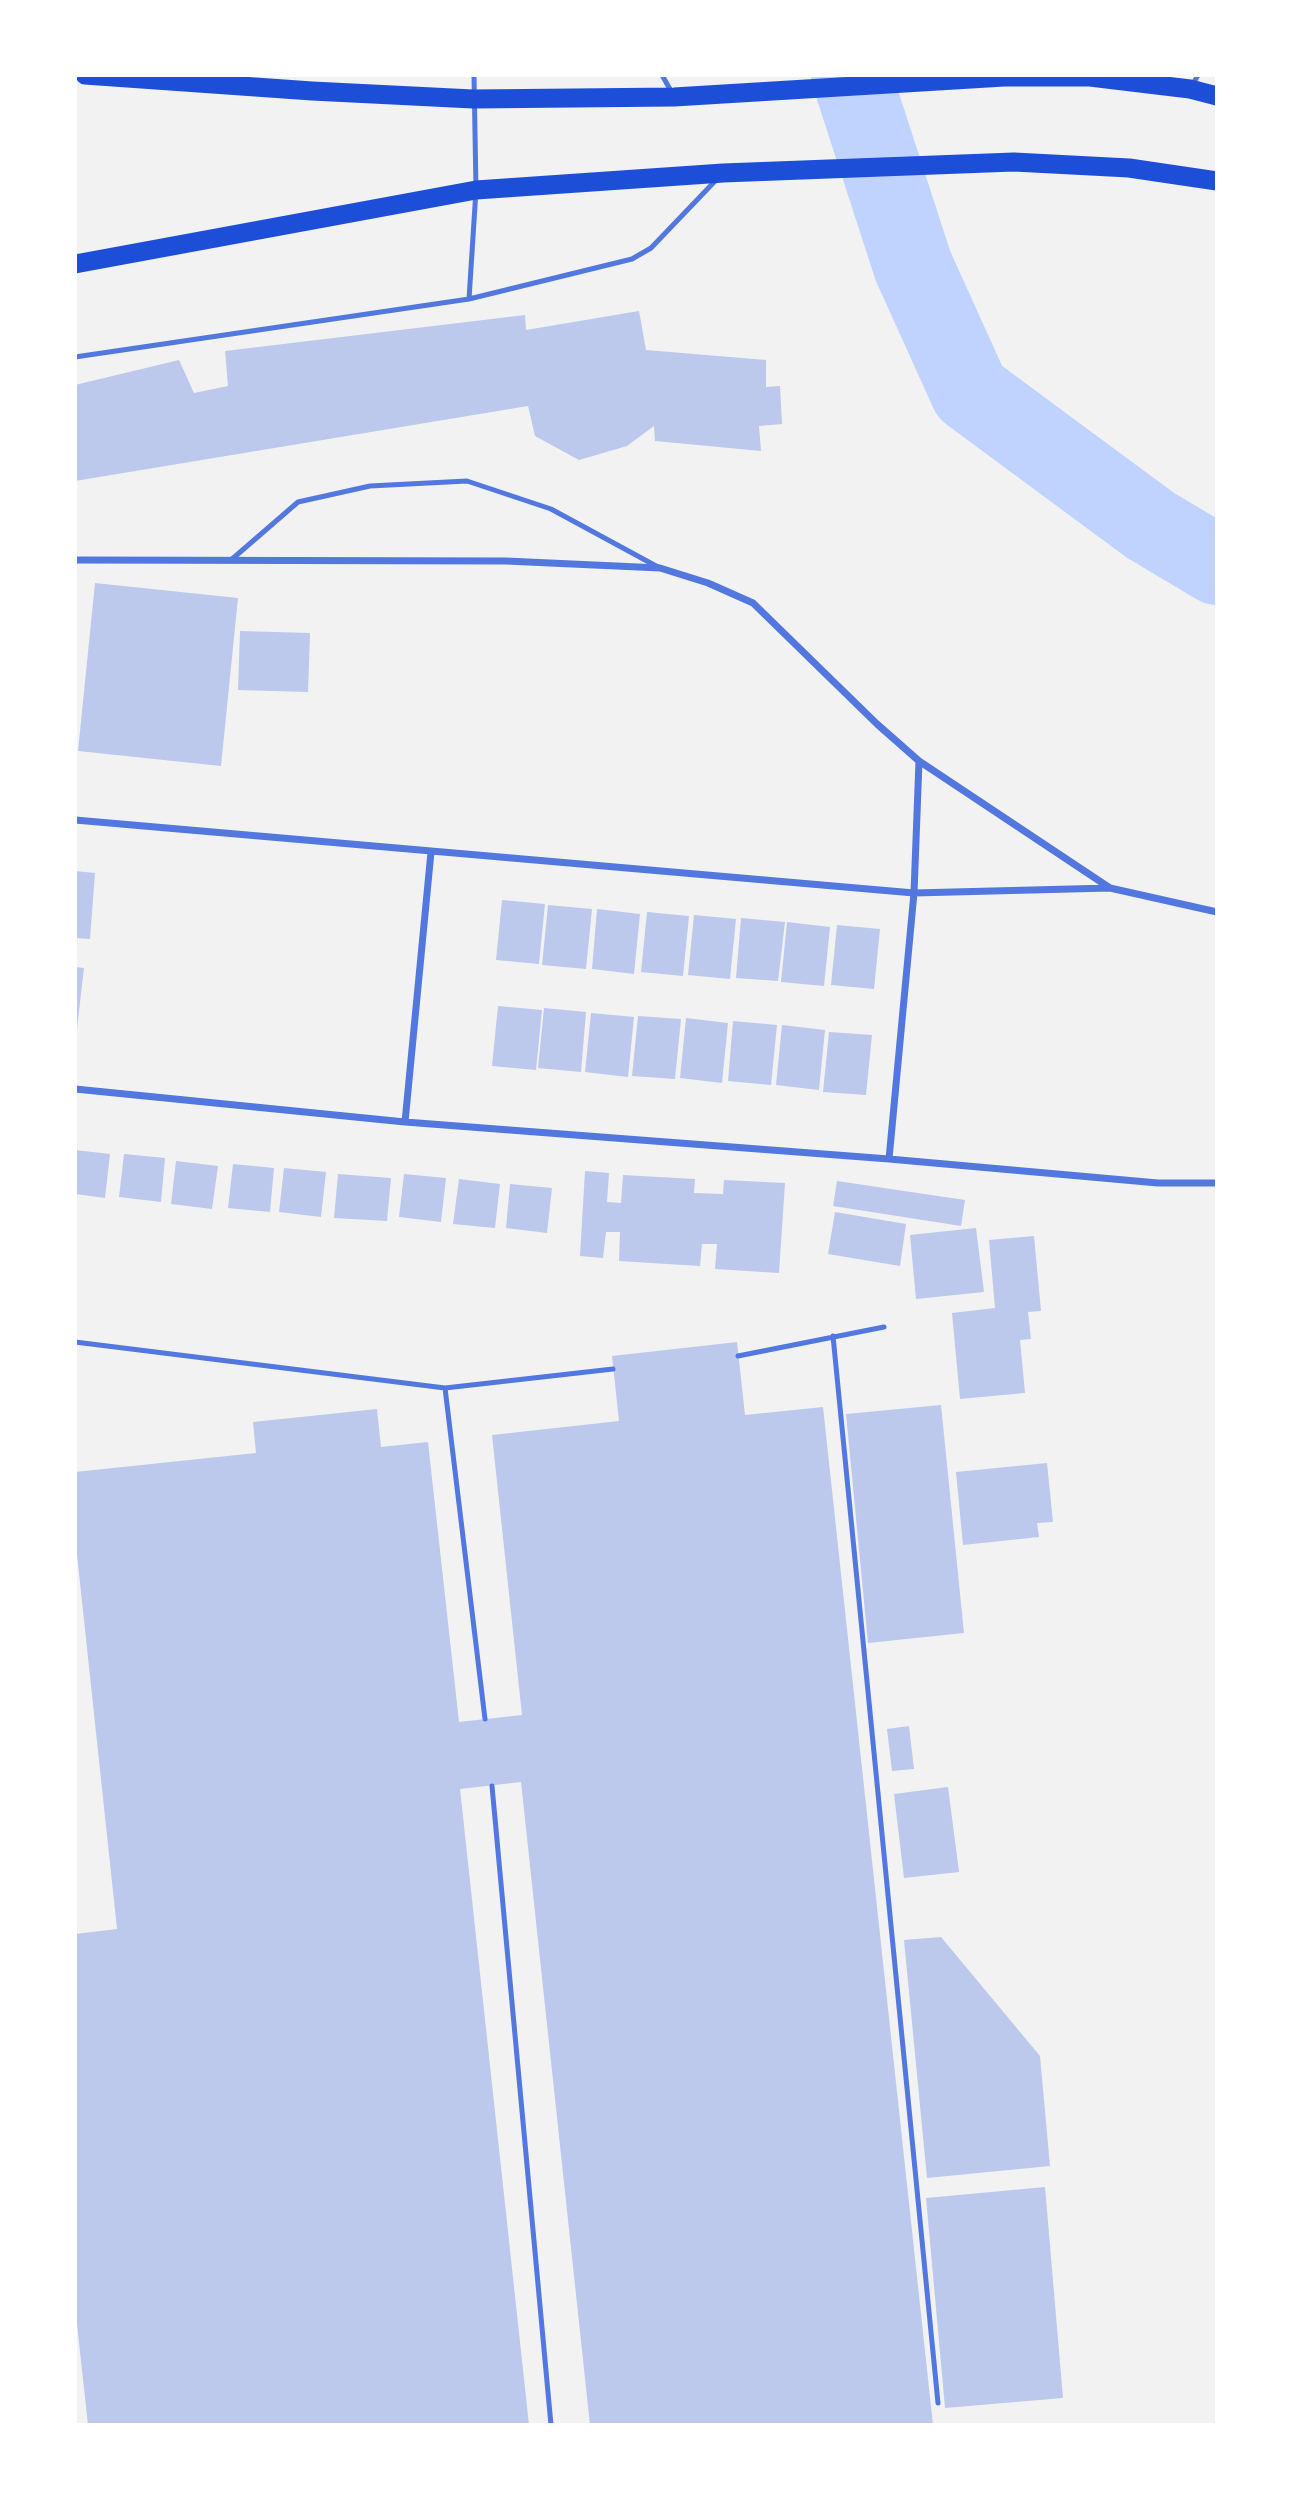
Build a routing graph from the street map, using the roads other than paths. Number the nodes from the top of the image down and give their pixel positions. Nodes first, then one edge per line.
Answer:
1 (85, 75) edge
2 (474, 75) edge
3 (662, 75) edge
4 (135, 77) edge
5 (1004, 77) edge
6 (1194, 82) edge
7 (1217, 96) edge
8 (674, 97) junction
9 (473, 99) junction
10 (723, 173) junction
11 (1217, 181) edge
12 (476, 190) junction
13 (78, 262) edge
14 (469, 299) junction
15 (75, 357) edge
16 (75, 560) edge
17 (231, 560) junction
18 (660, 568) junction
19 (919, 761) junction
20 (75, 820) edge
21 (431, 852) junction
22 (1110, 888) junction
23 (915, 893) junction
24 (1217, 912) edge
25 (75, 1089) edge
26 (405, 1122) junction
27 (889, 1159) junction
28 (1217, 1184) edge
29 (884, 1327) dead end
30 (833, 1336) junction
31 (75, 1342) edge
32 (738, 1356) dead end
33 (613, 1369) dead end
34 (445, 1388) junction
35 (485, 1719) dead end
36 (492, 1786) dead end
37 (937, 2403) dead end
38 (551, 2425) edge

1 - 4 highway
2 - 9 lane
3 - 8 lane
4 - 9 highway
5 - 6 highway
5 - 8 highway
6 - 7 highway
8 - 9 highway
9 - 12 lane
10 - 11 highway
10 - 12 highway
10 - 14 lane
12 - 13 highway
12 - 14 lane
14 - 15 lane
16 - 17 street
17 - 18 street
17 - 18 lane
18 - 19 street
19 - 22 street
19 - 23 street
20 - 21 street
21 - 23 street
21 - 26 street
22 - 23 street
22 - 24 street
23 - 27 street
25 - 26 street
26 - 27 street
27 - 28 street
29 - 30 lane
30 - 32 lane
30 - 37 lane
31 - 34 lane
33 - 34 lane
34 - 35 lane
36 - 38 lane

